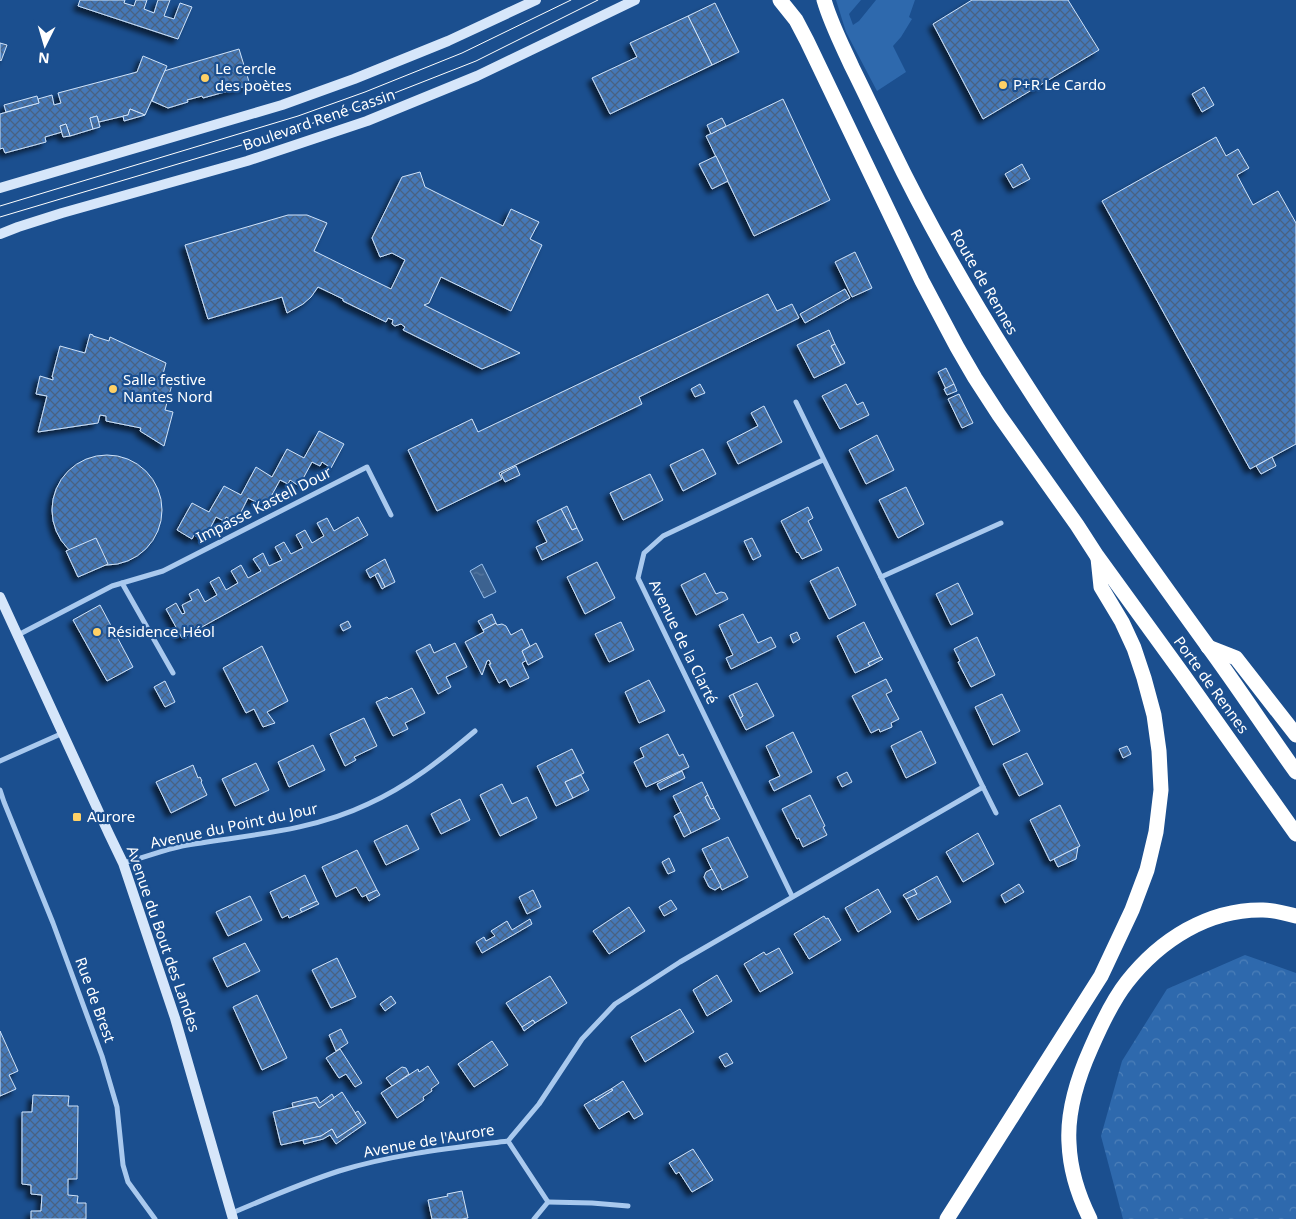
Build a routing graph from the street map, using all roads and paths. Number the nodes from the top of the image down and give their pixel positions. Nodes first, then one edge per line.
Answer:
1 (536, 0) edge
2 (635, 0) edge
3 (780, 0) edge
4 (824, 0) edge
5 (0, 188) edge
6 (0, 234) edge
7 (796, 402) dead end
8 (823, 460) junction
9 (391, 515) dead end
10 (1001, 523) dead end
11 (1097, 556) junction
12 (1148, 563) joint
13 (880, 577) junction
14 (122, 583) junction
15 (0, 597) edge
16 (18, 635) junction
17 (1208, 647) junction
18 (173, 673) dead end
19 (475, 731) dead end
20 (63, 733) junction
21 (1296, 736) edge
22 (0, 761) edge
23 (1296, 772) edge
24 (983, 787) junction
25 (0, 790) edge
26 (996, 813) dead end
27 (1296, 834) edge
28 (124, 863) junction
29 (792, 896) junction
30 (1296, 916) edge
31 (508, 1140) junction
32 (548, 1202) junction
33 (628, 1206) dead end
34 (233, 1216) edge
35 (155, 1219) edge
36 (534, 1219) edge
37 (948, 1219) edge
38 (1090, 1219) edge

1 - 5 main road, Boulevard René Cassin
2 - 6 main road, Boulevard René Cassin
3 - 11 highway
4 - 12 highway, Route de Rennes
7 - 8 street
8 - 13 street
8 - 29 street, Avenue de la Clarté
9 - 14 street, Impasse Kastell Dour
10 - 13 street
11 - 27 highway, Porte de Rennes
11 - 37 highway
12 - 17 highway, Porte de Rennes
13 - 24 street
14 - 16 street, Impasse Kastell Dour
14 - 18 street
15 - 16 main road, Avenue du Bout des Landes
16 - 20 main road, Avenue du Bout des Landes
17 - 21 highway
17 - 23 highway, Porte de Rennes
19 - 28 street, Avenue du Point du Jour
20 - 22 street
20 - 28 main road, Avenue du Bout des Landes
24 - 26 street
24 - 29 street
25 - 35 street, Rue de Brest
28 - 34 main road, Avenue du Bout des Landes
29 - 31 street, Avenue de l'Aurore
30 - 38 highway
31 - 32 street
31 - 34 street, Avenue de l'Aurore
32 - 33 street
32 - 36 street

